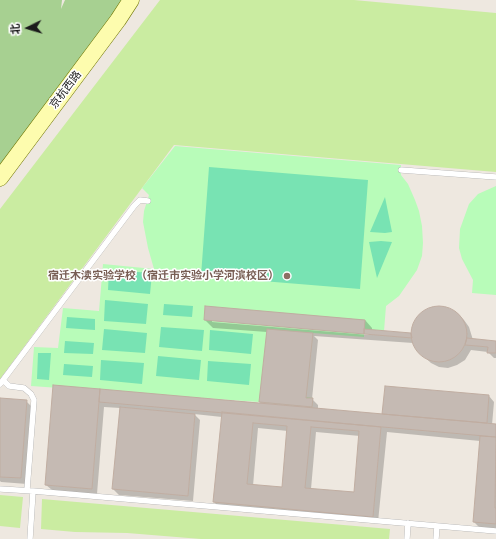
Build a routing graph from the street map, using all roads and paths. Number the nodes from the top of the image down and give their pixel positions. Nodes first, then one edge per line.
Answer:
1 (131, 0) edge
2 (401, 170) dead end
3 (496, 177) edge
4 (0, 178) edge
5 (148, 200) dead end
6 (1, 382) edge
7 (0, 489) edge
8 (30, 490) junction
9 (408, 523) junction
10 (437, 526) junction
11 (496, 531) edge
12 (30, 539) edge
13 (407, 539) edge
14 (436, 539) edge

1 - 4 main road, 京杭西路
2 - 3 lane
5 - 6 lane
6 - 8 lane
7 - 8 lane
8 - 9 lane
8 - 12 lane
9 - 10 lane
9 - 13 lane
10 - 11 lane
10 - 14 lane

